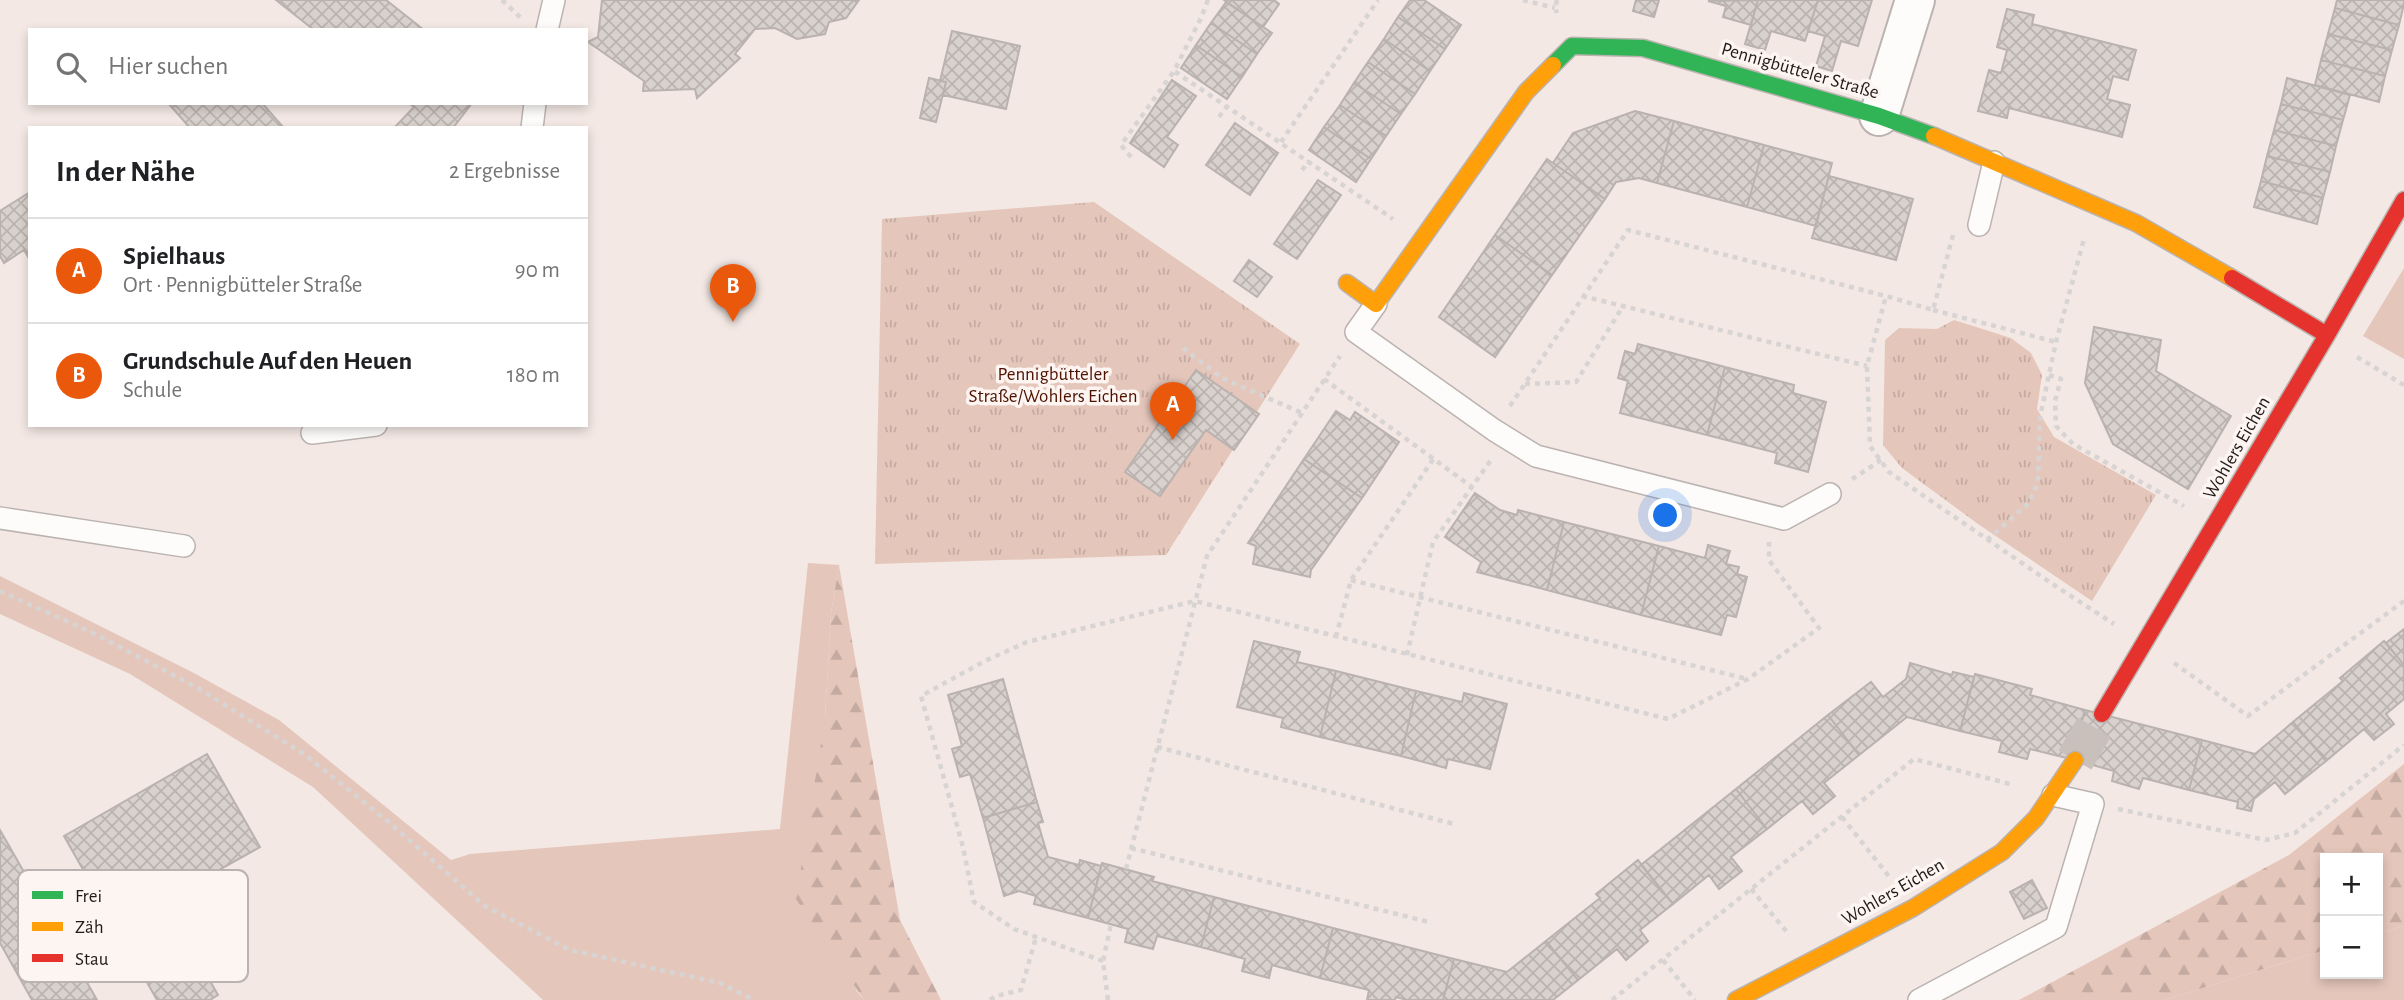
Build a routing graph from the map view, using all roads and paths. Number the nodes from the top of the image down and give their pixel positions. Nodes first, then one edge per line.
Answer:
1 (554, 0) edge
2 (1208, 0) edge
3 (1378, 0) edge
4 (1523, 0) edge
5 (1915, 0) edge
6 (1555, 8) dead end
7 (547, 28) edge
8 (1174, 71) junction
9 (535, 105) edge
10 (1227, 106) junction
11 (1880, 116) junction
12 (1219, 117) dead end
13 (532, 126) edge
14 (1281, 142) junction
15 (1131, 157) dead end
16 (1309, 161) junction
17 (1994, 162) junction
18 (1302, 170) dead end
19 (2404, 200) edge
20 (2095, 205) junction
21 (1979, 225) dead end
22 (1954, 232) dead end
23 (1423, 239) junction
24 (1347, 283) dead end
25 (1582, 296) junction
26 (1886, 296) junction
27 (1376, 304) junction
28 (1623, 306) junction
29 (1933, 310) junction
30 (1356, 332) junction
31 (2327, 335) junction
32 (2056, 342) junction
33 (1183, 348) dead end
34 (1867, 366) junction
35 (2049, 375) junction
36 (1324, 379) junction
37 (1524, 384) junction
38 (2404, 385) edge
39 (1302, 413) junction
40 (360, 427) edge
41 (312, 433) dead end
42 (1500, 434) junction
43 (1434, 458) junction
44 (1472, 487) junction
45 (1830, 494) dead end
46 (1769, 515) junction
47 (0, 518) edge
48 (2216, 524) junction
49 (1987, 540) junction
50 (184, 546) dead end
51 (1351, 580) junction
52 (0, 591) edge
53 (1420, 597) junction
54 (1195, 601) junction
55 (2404, 601) edge
56 (1336, 637) junction
57 (2145, 643) junction
58 (1407, 655) junction
59 (1748, 679) junction
60 (2102, 714) tunnel mouth
61 (2404, 745) edge
62 (1157, 747) junction
63 (2075, 760) tunnel mouth
64 (2053, 795) junction
65 (2093, 804) junction
66 (1842, 817) junction
67 (1454, 824) dead end
68 (1131, 848) junction
69 (1126, 869) dead end
70 (1751, 889) junction
71 (1913, 908) junction
72 (1429, 922) dead end
73 (1111, 924) dead end
74 (1036, 937) junction
75 (1663, 960) junction
76 (1103, 961) junction
77 (1811, 961) junction
78 (754, 1000) edge
79 (990, 1000) edge
80 (1108, 1000) edge
81 (1612, 1000) edge
82 (1695, 1000) edge
83 (1736, 1000) edge
84 (1919, 1000) edge

1 - 7 lane
2 - 8 path
3 - 14 path
4 - 6 path
5 - 11 street
8 - 10 path
8 - 15 path
9 - 13 lane
10 - 12 path
10 - 14 path
11 - 17 street, Pennigbütteler Straße
11 - 23 street, Pennigbütteler Straße
14 - 16 path
16 - 18 path
16 - 23 path
17 - 20 street, Pennigbütteler Straße
17 - 21 lane
19 - 31 street, Wohlers Eichen
20 - 31 street, Pennigbütteler Straße
20 - 32 path
22 - 29 path
23 - 27 street, Pennigbütteler Straße
24 - 27 street
25 - 26 path
25 - 28 path
25 - 37 path
26 - 29 path
26 - 34 path
27 - 30 lane
28 - 34 path
28 - 37 path
29 - 32 path
30 - 36 path
30 - 42 lane
31 - 38 path
31 - 48 street, Wohlers Eichen
32 - 35 path
33 - 39 path
34 - 49 path
35 - 48 path
35 - 49 path
36 - 39 path
36 - 43 path
37 - 42 path
39 - 54 path
40 - 41 lane
42 - 44 path
42 - 46 lane
43 - 44 path
43 - 51 path
44 - 53 path
45 - 46 lane
46 - 59 path
47 - 50 lane
48 - 57 street, Wohlers Eichen
49 - 57 path
51 - 53 path
51 - 56 path
52 - 78 path
53 - 58 path
53 - 59 path
54 - 56 path
54 - 62 path
54 - 74 path
55 - 57 path
56 - 58 path
57 - 60 street, Wohlers Eichen
58 - 59 path
61 - 65 path
62 - 67 path
62 - 68 path
63 - 64 street, Wohlers Eichen
64 - 65 lane
64 - 66 path
64 - 71 street, Wohlers Eichen
65 - 84 lane
66 - 70 path
66 - 71 path
68 - 69 path
68 - 72 path
70 - 75 path
70 - 77 path
71 - 77 street, Wohlers Eichen
73 - 76 path
74 - 76 path
74 - 79 path
75 - 81 path
75 - 82 path
76 - 80 path
77 - 83 street, Wohlers Eichen

